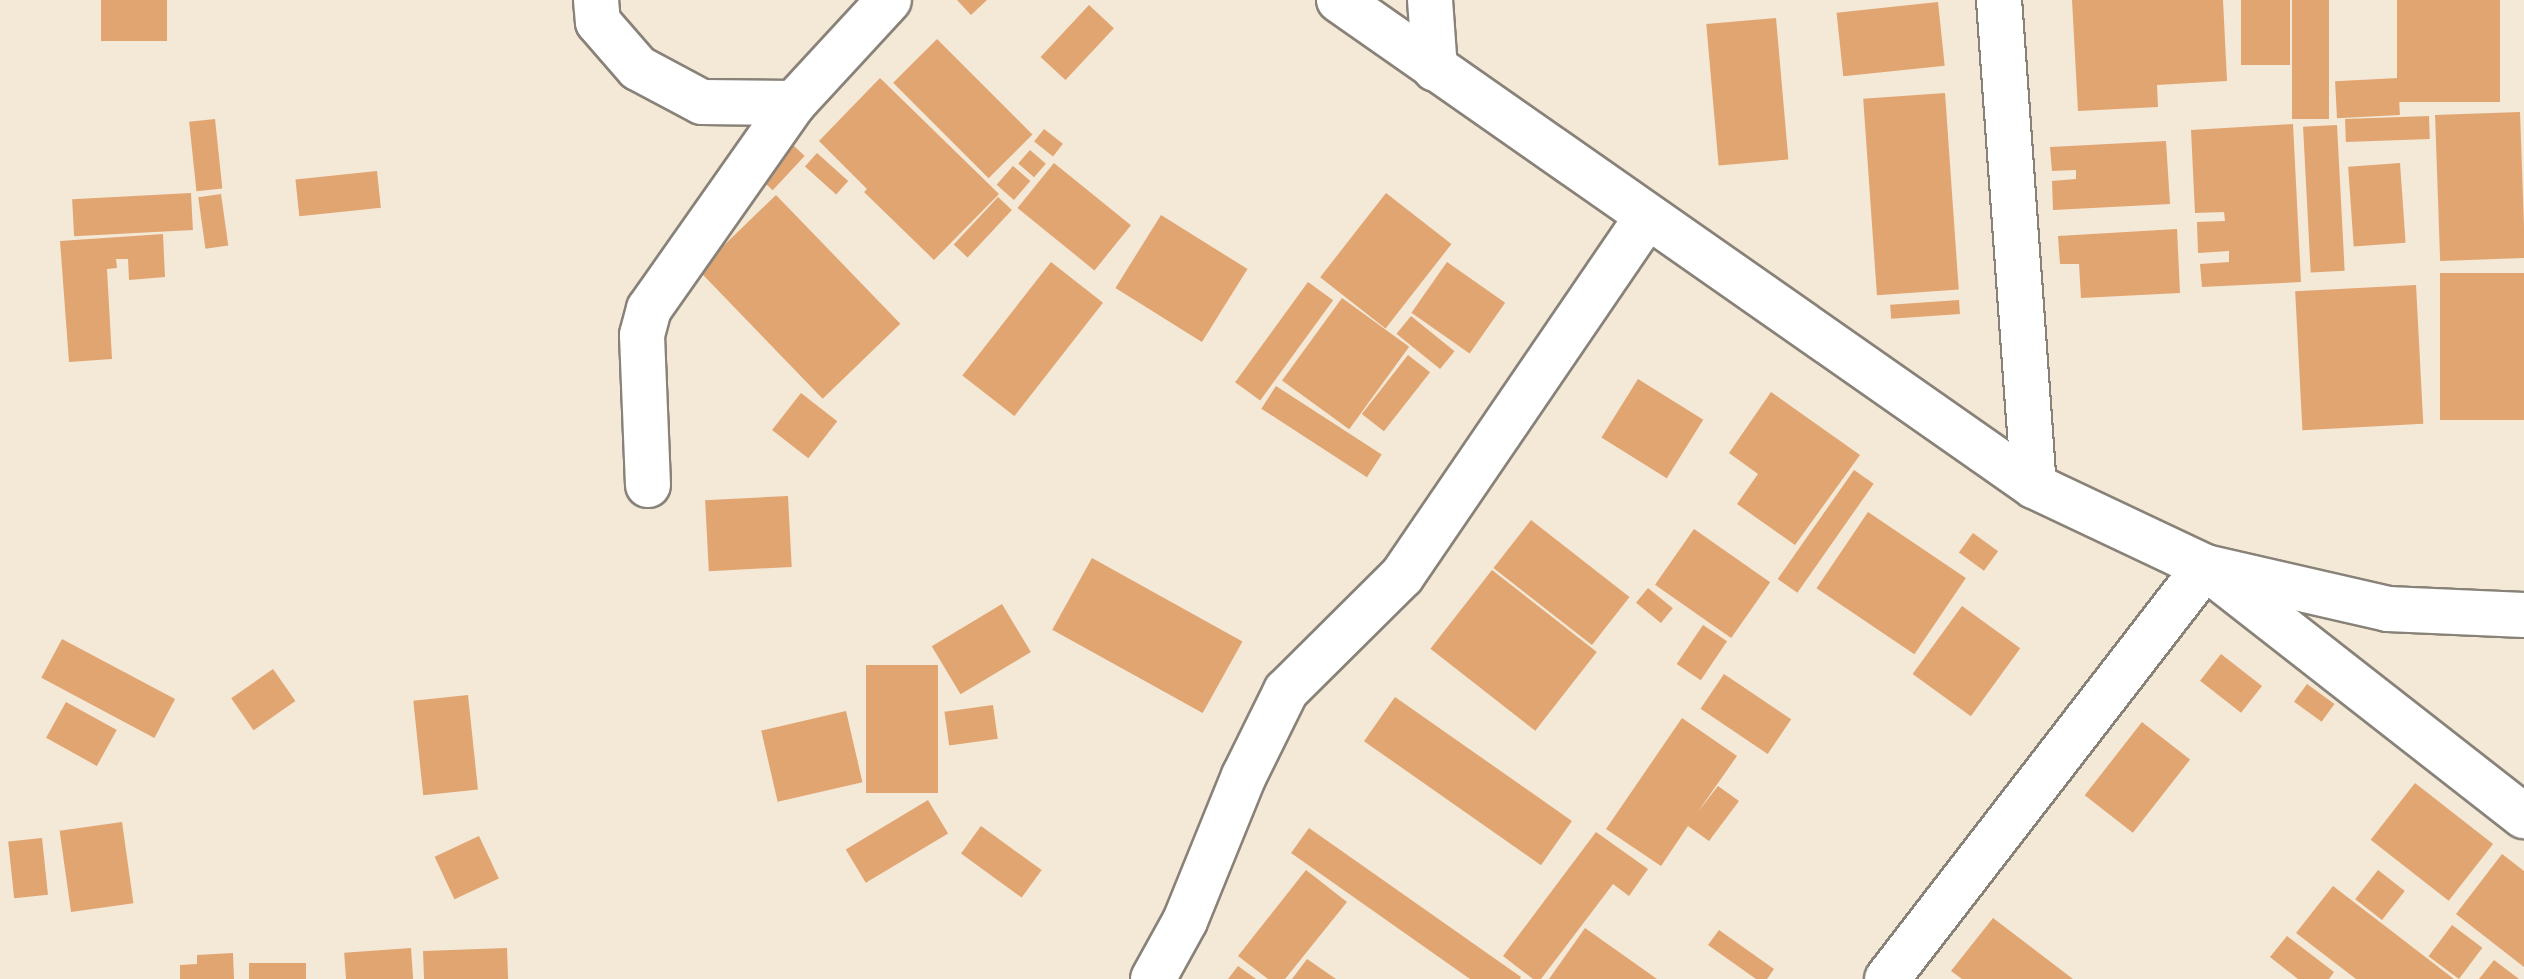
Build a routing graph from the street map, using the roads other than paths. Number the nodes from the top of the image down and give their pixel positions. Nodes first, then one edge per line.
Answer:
1 (596, 0) edge
2 (889, 0) edge
3 (1339, 0) edge
4 (1430, 0) edge
5 (1999, 0) edge
6 (1435, 69) junction
7 (794, 103) junction
8 (1647, 217) junction
9 (648, 485) dead end
10 (2034, 486) junction
11 (2205, 567) junction
12 (2524, 615) edge
13 (2524, 816) edge
14 (1153, 979) edge
15 (1887, 979) edge

1 - 7 street
2 - 7 street
3 - 6 street
4 - 6 street
5 - 10 street
6 - 8 street
7 - 9 street
8 - 10 street
8 - 14 street
10 - 11 street
11 - 12 street
11 - 13 street
11 - 15 street

